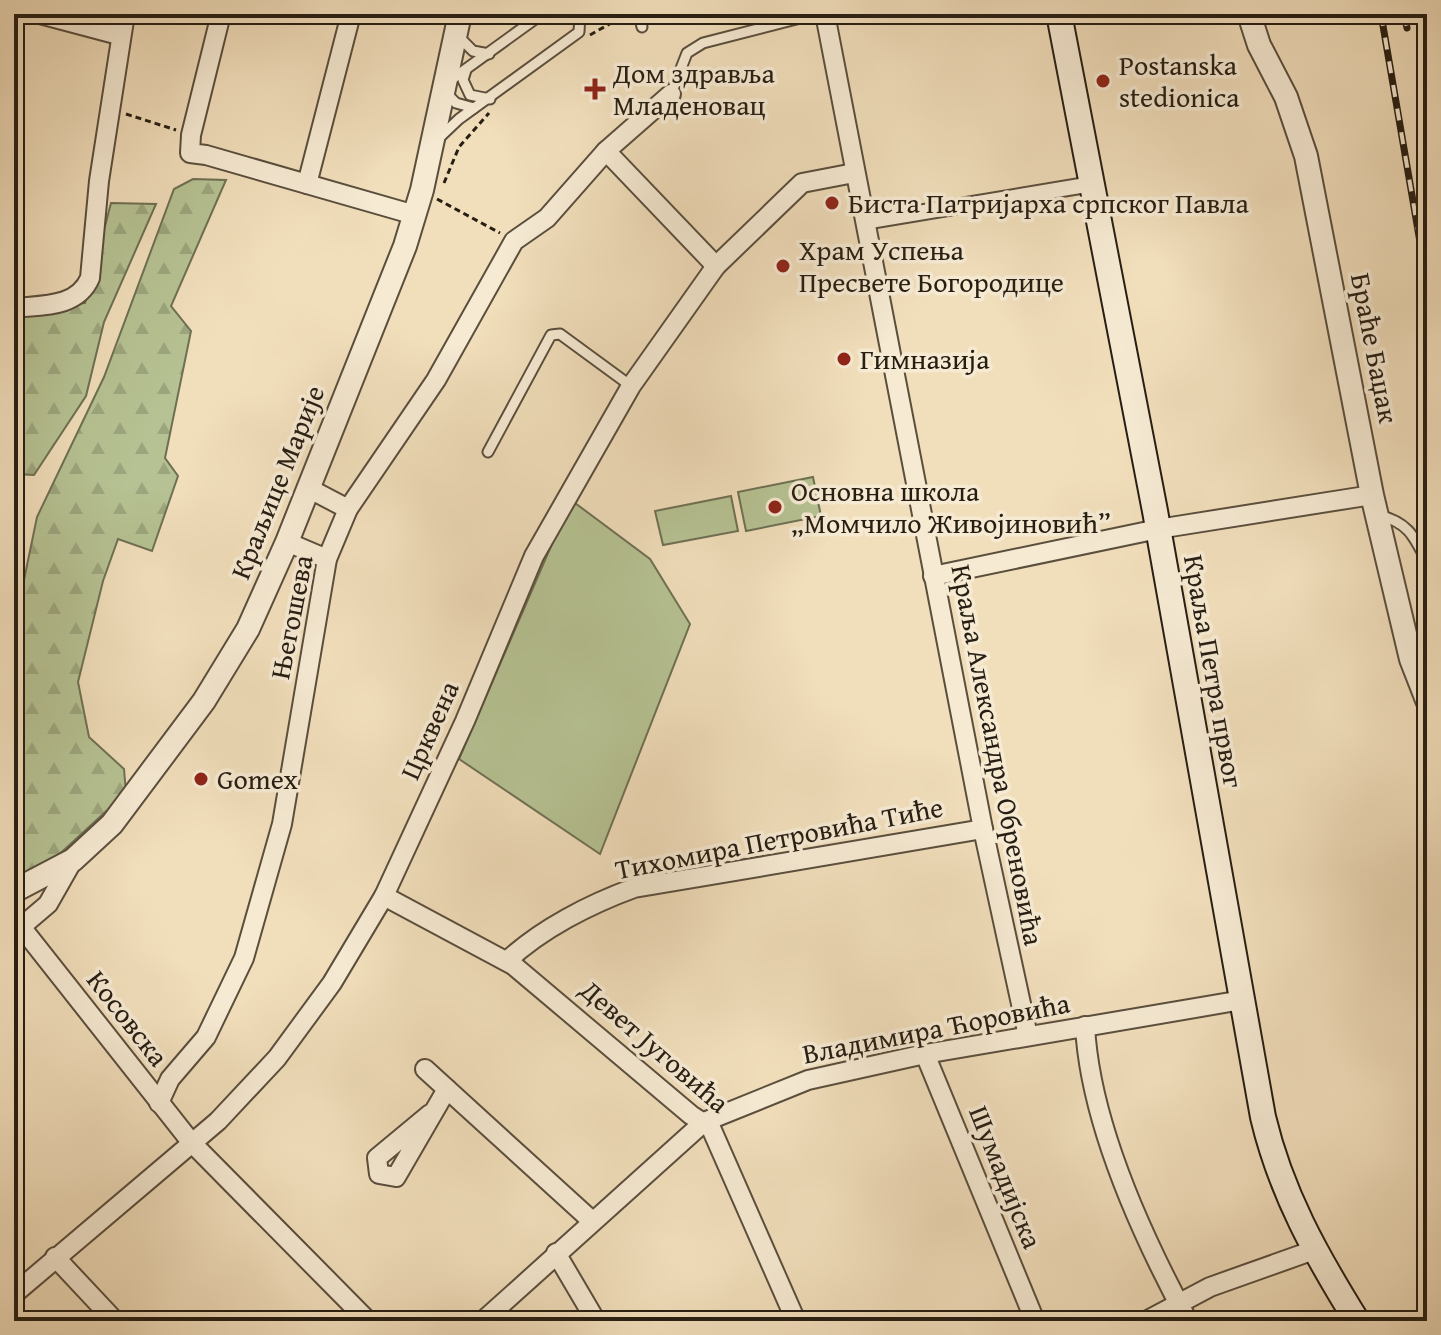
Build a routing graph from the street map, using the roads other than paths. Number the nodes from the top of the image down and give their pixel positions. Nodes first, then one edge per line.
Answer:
1 (40, 14) edge
2 (125, 14) edge
3 (221, 14) edge
4 (351, 14) edge
5 (542, 14) edge
6 (580, 14) edge
7 (639, 14) edge
8 (816, 14) edge
9 (825, 14) edge
10 (1059, 14) edge
11 (1249, 14) edge
12 (458, 22) edge
13 (642, 27) dead end
14 (119, 35) junction
15 (489, 54) junction
16 (466, 70) junction
17 (444, 87) junction
18 (671, 94) joint
19 (492, 104) junction
20 (474, 108) junction
21 (606, 151) junction
22 (430, 153) junction
23 (854, 173) junction
24 (17, 184) dead end
25 (307, 184) junction
26 (1092, 184) junction
27 (14, 211) edge
28 (424, 212) junction
29 (864, 222) junction
30 (716, 266) junction
31 (14, 308) edge
32 (631, 386) junction
33 (488, 452) dead end
34 (308, 488) junction
35 (1374, 505) junction
36 (348, 509) junction
37 (1158, 529) junction
38 (287, 542) junction
39 (327, 559) junction
40 (1427, 562) edge
41 (933, 576) junction
42 (1427, 700) edge
43 (983, 829) junction
44 (73, 860) junction
45 (14, 891) edge
46 (384, 896) junction
47 (18, 931) edge
48 (507, 961) junction
49 (1242, 1000) junction
50 (1085, 1026) junction
51 (1028, 1036) junction
52 (925, 1054) junction
53 (425, 1069) dead end
54 (447, 1089) junction
55 (159, 1103) junction
56 (430, 1114) dead end
57 (704, 1122) junction
58 (191, 1142) junction
59 (592, 1221) junction
60 (1314, 1250) junction
61 (556, 1253) junction
62 (55, 1257) junction
63 (14, 1294) edge
64 (1178, 1302) junction
65 (115, 1321) edge
66 (368, 1321) edge
67 (483, 1321) edge
68 (596, 1321) edge
69 (796, 1321) edge
70 (1035, 1321) edge
71 (1146, 1321) edge
72 (1188, 1321) edge
73 (1357, 1321) edge

1 - 14 street
2 - 14 street
3 - 25 street
4 - 25 street
5 - 15 lane
6 - 19 lane
7 - 13 lane
8 - 18 lane
9 - 23 street, Краља Александра Обреновића
10 - 26 main road, Краља Петра првог
11 - 35 street, Браће Баџак
12 - 15 lane
12 - 17 street, Краљице Марије
14 - 31 street
15 - 16 lane
16 - 17 lane
16 - 19 lane
17 - 20 lane
17 - 22 street, Краљице Марије
18 - 21 street, Његошева
19 - 20 lane
20 - 22 lane
21 - 30 street
21 - 36 street, Његошева
22 - 28 street, Краљице Марије
23 - 29 street, Краља Александра Обреновића
23 - 30 street, Црквена
24 - 27 lane
25 - 28 street
26 - 29 street
26 - 37 main road, Краља Петра првог
28 - 34 street, Краљице Марије
29 - 41 street, Краља Александра Обреновића
30 - 32 street, Црквена
32 - 33 lane
32 - 46 street, Црквена
34 - 36 street
34 - 38 street, Краљице Марије
35 - 37 street
35 - 40 lane
35 - 42 street, Браће Баџак
36 - 39 street, Његошева
37 - 41 street
37 - 49 main road, Краља Петра првог
38 - 39 street
38 - 44 street, Краљице Марије
39 - 55 street, Његошева
41 - 43 street, Краља Александра Обреновића
43 - 48 street, Тихомира Петровића Тиће
43 - 51 street, Краља Александра Обреновића
44 - 45 street, Краљице Марије
44 - 47 street
46 - 48 street, Девет Југовића
46 - 58 street, Црквена
47 - 55 street, Косовска
48 - 57 street, Девет Југовића
49 - 50 street, Владимира Ћоровића
49 - 60 main road, Краља Петра првог
50 - 51 street, Владимира Ћоровића
50 - 64 street
51 - 52 street, Владимира Ћоровића
52 - 57 street, Владимира Ћоровића
52 - 70 street, Шумадијска
53 - 54 street
54 - 56 street
54 - 59 street
55 - 58 street, Косовска
57 - 59 street, Владимира Ћоровића
57 - 69 street, Девет Југовића
58 - 62 street, Црквена
58 - 66 street, Косовска
59 - 61 street, Владимира Ћоровића
60 - 64 street
60 - 73 main road, Краља Петра првог
61 - 67 street, Владимира Ћоровића
61 - 68 street
62 - 63 street, Црквена
62 - 65 street
64 - 71 street
64 - 72 street

